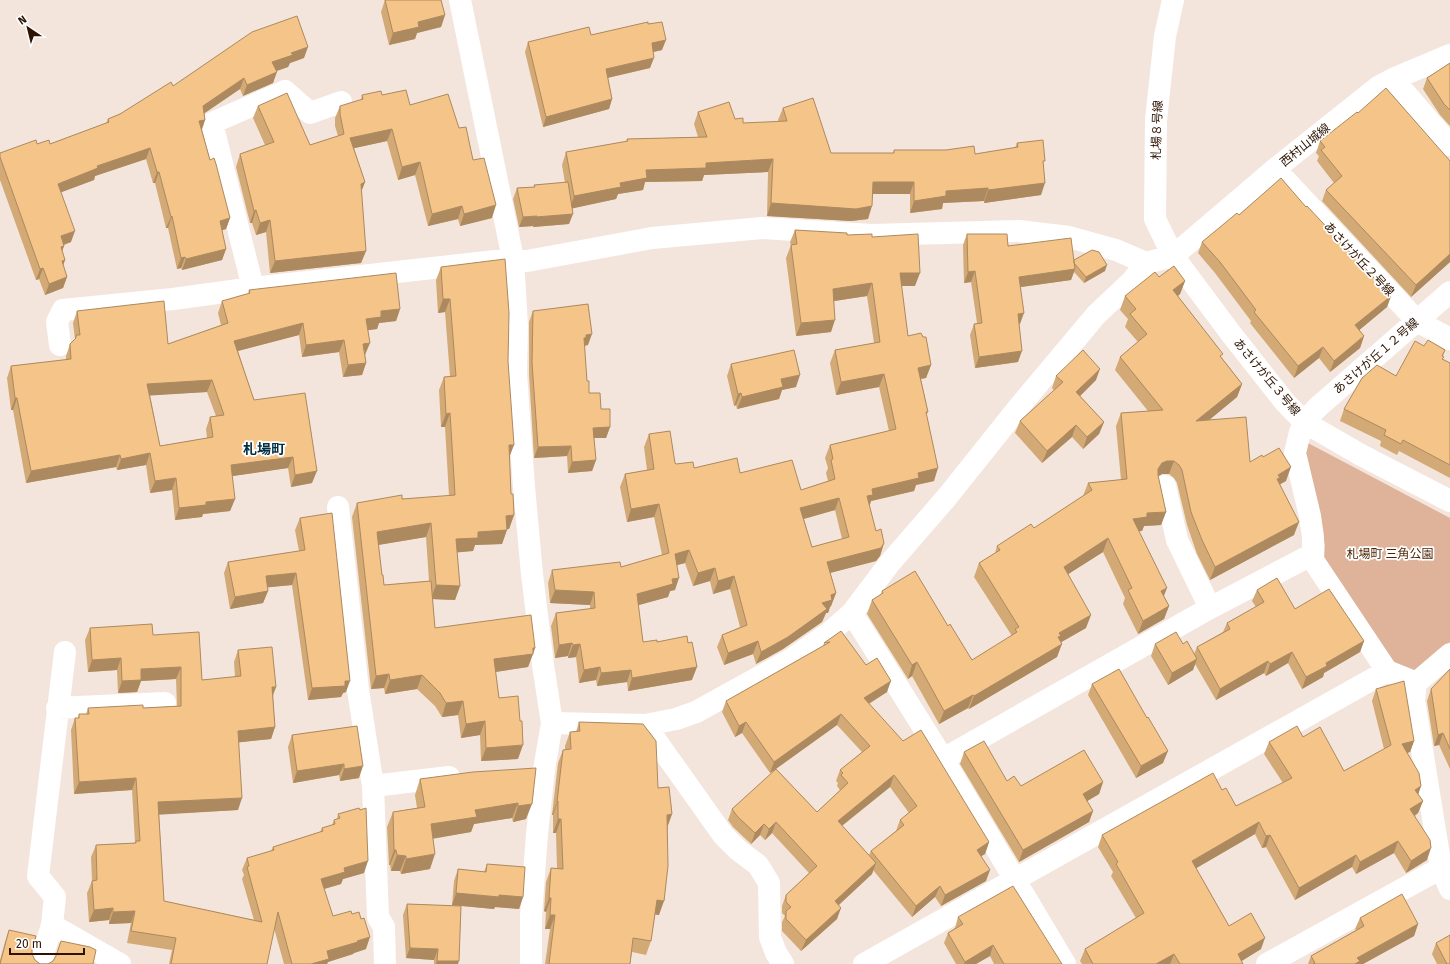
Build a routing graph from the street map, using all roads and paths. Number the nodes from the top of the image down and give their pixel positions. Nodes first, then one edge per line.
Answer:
1 (460, 0) edge
2 (1173, 0) edge
3 (1450, 55) edge
4 (1393, 79) junction
5 (341, 102) dead end
6 (1450, 145) edge
7 (1275, 169) junction
8 (1173, 256) junction
9 (513, 259) junction
10 (1146, 263) junction
11 (253, 288) junction
12 (1450, 292) edge
13 (1417, 321) junction
14 (1450, 339) edge
15 (60, 345) dead end
16 (1304, 422) junction
17 (1165, 486) dead end
18 (1450, 501) edge
19 (338, 507) dead end
20 (1313, 554) junction
21 (1210, 608) junction
22 (852, 613) junction
23 (64, 652) dead end
24 (1446, 662) edge
25 (1387, 671) junction
26 (1416, 683) junction
27 (165, 703) dead end
28 (57, 708) junction
29 (552, 723) junction
30 (645, 725) junction
31 (943, 759) junction
32 (544, 770) junction
33 (521, 772) edge
34 (466, 775) edge
35 (373, 786) junction
36 (1442, 868) junction
37 (1015, 879) junction
38 (1450, 890) edge
39 (52, 925) junction
40 (40, 964) edge
41 (120, 964) edge
42 (385, 964) edge
43 (531, 964) edge
44 (782, 964) edge
45 (864, 964) edge
46 (1065, 964) edge
47 (1267, 964) edge

1 - 9 street
2 - 8 street, 札場８号線
3 - 4 street, 西村山城線
4 - 6 street
4 - 7 street, 西村山城線
5 - 11 street
7 - 8 street, 西村山城線
7 - 13 street, あさけが丘２号線
8 - 10 street
8 - 16 street, あさけが丘３号線
9 - 10 street
9 - 11 street
9 - 29 street
10 - 22 street
11 - 15 street
12 - 13 street, あさけが丘１２号線
13 - 14 street, あさけが丘２号線
13 - 16 street, あさけが丘１２号線
16 - 18 street, あさけが丘３号線
16 - 20 street
17 - 21 street
19 - 35 street
20 - 21 street
20 - 25 street
21 - 31 street
22 - 30 street
22 - 31 street
23 - 28 street
24 - 26 street
25 - 26 street
25 - 37 street
26 - 36 street
27 - 28 street
28 - 39 street
29 - 30 street
29 - 32 street
30 - 44 street
31 - 37 street
32 - 33 street
32 - 43 street
34 - 35 street
35 - 42 street
36 - 38 street
36 - 47 street
37 - 45 street
37 - 46 street
39 - 40 street
39 - 41 street

